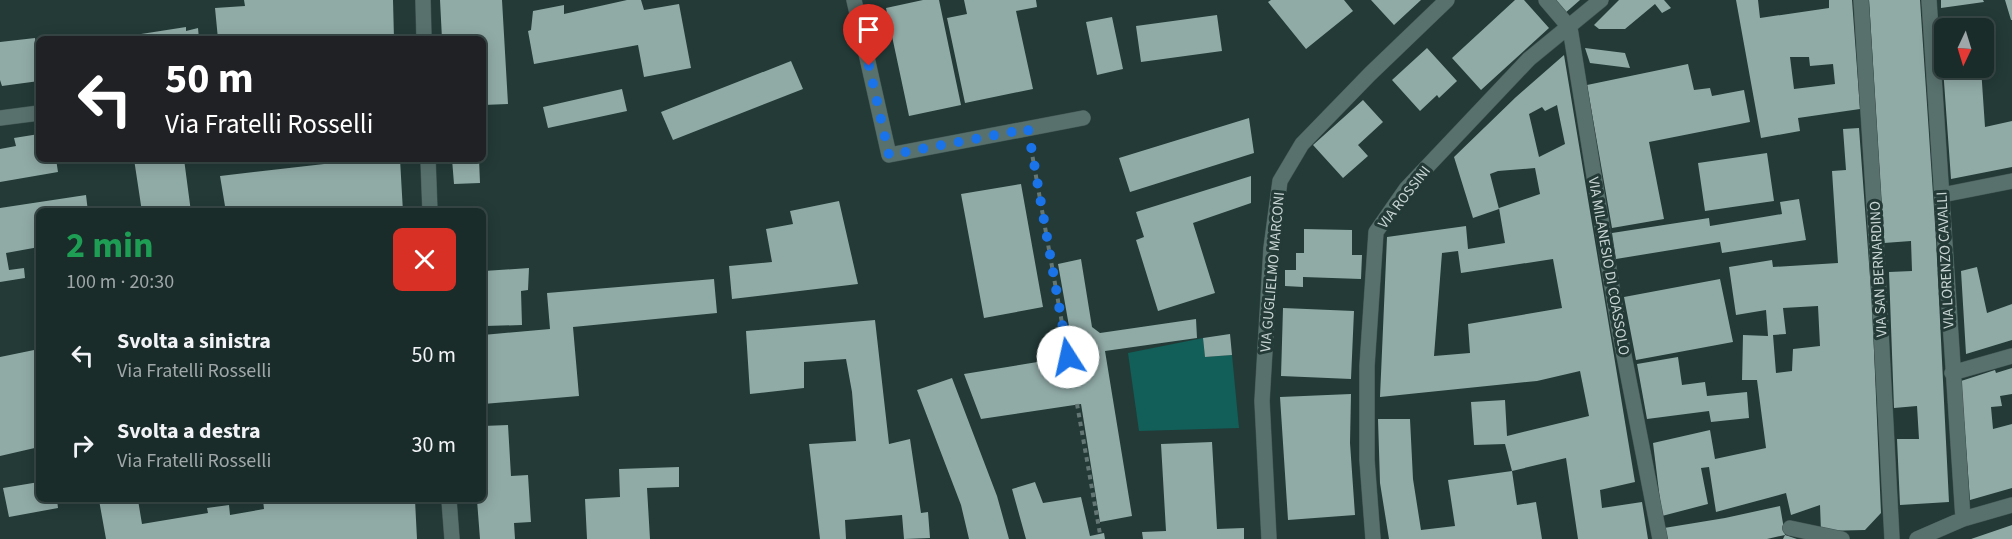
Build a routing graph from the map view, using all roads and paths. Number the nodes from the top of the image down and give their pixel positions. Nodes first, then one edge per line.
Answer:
1 (423, 0) edge
2 (854, 0) edge
3 (1447, 0) edge
4 (1546, 0) edge
5 (1601, 0) edge
6 (1861, 0) edge
7 (1929, 0) edge
8 (1570, 28) junction
9 (424, 36) edge
10 (36, 113) edge
11 (0, 118) edge
12 (1083, 118) dead end
13 (1028, 129) junction
14 (428, 162) edge
15 (2012, 181) edge
16 (1942, 195) junction
17 (430, 208) edge
18 (2012, 356) edge
19 (1068, 357) dead end
20 (1952, 373) junction
21 (1077, 404) dead end
22 (448, 502) edge
23 (2012, 505) edge
24 (1963, 519) junction
25 (1790, 528) dead end
26 (1100, 534) dead end
27 (452, 539) edge
28 (1269, 539) edge
29 (1373, 539) edge
30 (1660, 539) edge
31 (1842, 539) edge
32 (1892, 539) edge
33 (1917, 539) edge

1 - 9 street
2 - 13 street
3 - 28 street, VIA GUGLIELMO MARCONI
4 - 8 street
5 - 8 street, VIA ROSSINI
6 - 32 street, VIA SAN BERNARDINO
7 - 16 street, VIA LORENZO CAVALLI
8 - 29 street, VIA ROSSINI
8 - 30 street, VIA MILANESIO DI COASSOLO
10 - 11 street
12 - 13 street
13 - 19 path
14 - 17 street
15 - 16 street
16 - 20 street, VIA LORENZO CAVALLI
18 - 20 street
20 - 24 street, VIA LORENZO CAVALLI
21 - 26 path
22 - 27 street
23 - 24 street
24 - 33 street
25 - 31 street

